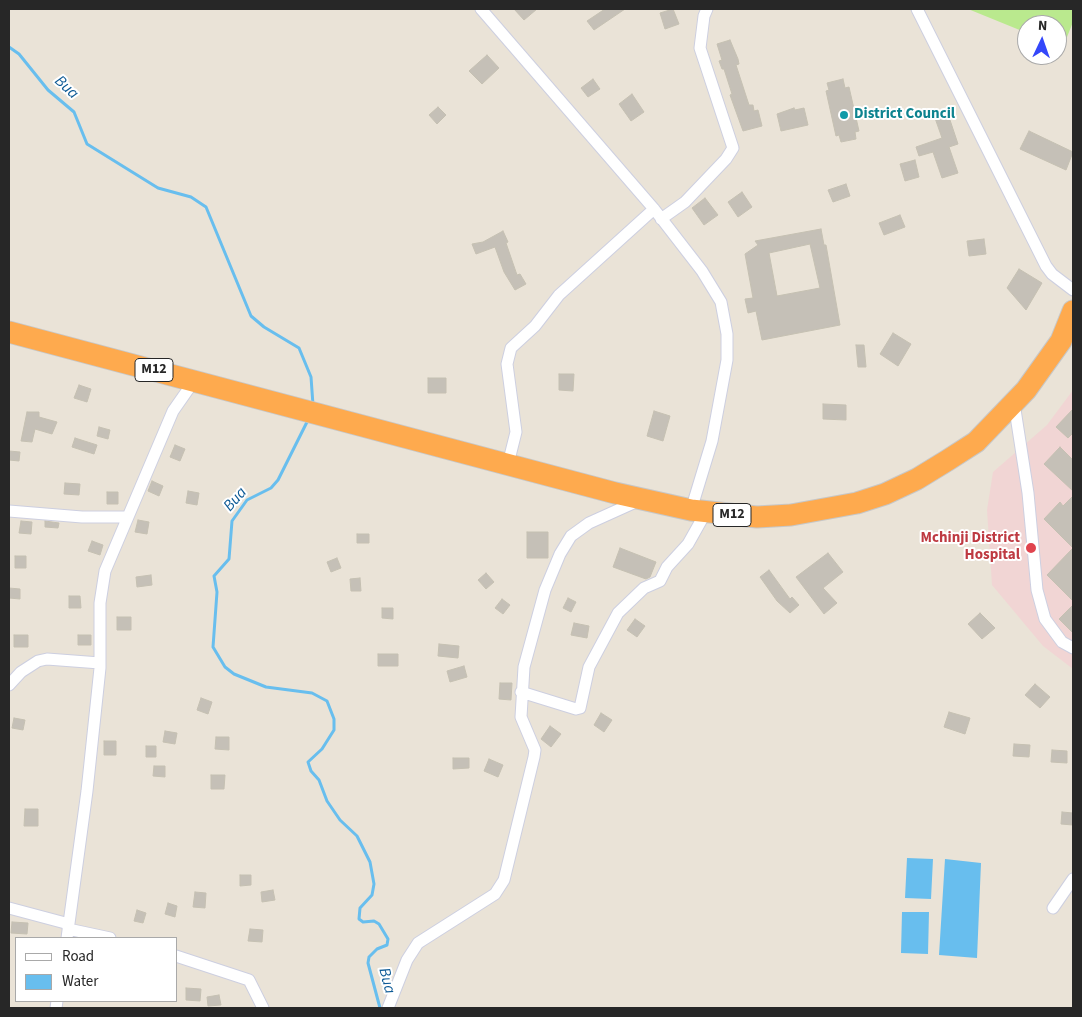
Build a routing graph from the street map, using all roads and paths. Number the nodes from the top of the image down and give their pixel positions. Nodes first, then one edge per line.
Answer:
1 (481, 9) edge
2 (707, 9) edge
3 (917, 9) edge
4 (654, 209) junction
5 (661, 219) junction
6 (1073, 290) edge
7 (1073, 311) edge
8 (9, 332) edge
9 (194, 381) junction
10 (1014, 403) junction
11 (508, 464) junction
12 (642, 499) junction
13 (9, 511) edge
14 (698, 511) junction
15 (127, 517) junction
16 (1073, 648) edge
17 (100, 663) junction
18 (9, 685) edge
19 (521, 692) junction
20 (1073, 879) edge
21 (9, 908) edge
22 (1053, 908) dead end
23 (68, 930) edge
24 (105, 937) edge
25 (178, 957) edge
26 (263, 1008) edge
27 (388, 1008) edge

1 - 4 street
2 - 5 street
3 - 6 street
4 - 5 street
4 - 11 street
5 - 14 street
7 - 10 highway, M12
8 - 9 highway, M12
9 - 11 highway, M12
9 - 15 street
10 - 14 highway, M12
10 - 16 street
11 - 12 highway, M12
12 - 14 highway, M12
12 - 19 street
13 - 15 street
14 - 19 street
15 - 17 street
17 - 18 street
17 - 23 street
19 - 27 street
20 - 22 street
21 - 23 street
23 - 24 street
25 - 26 street

